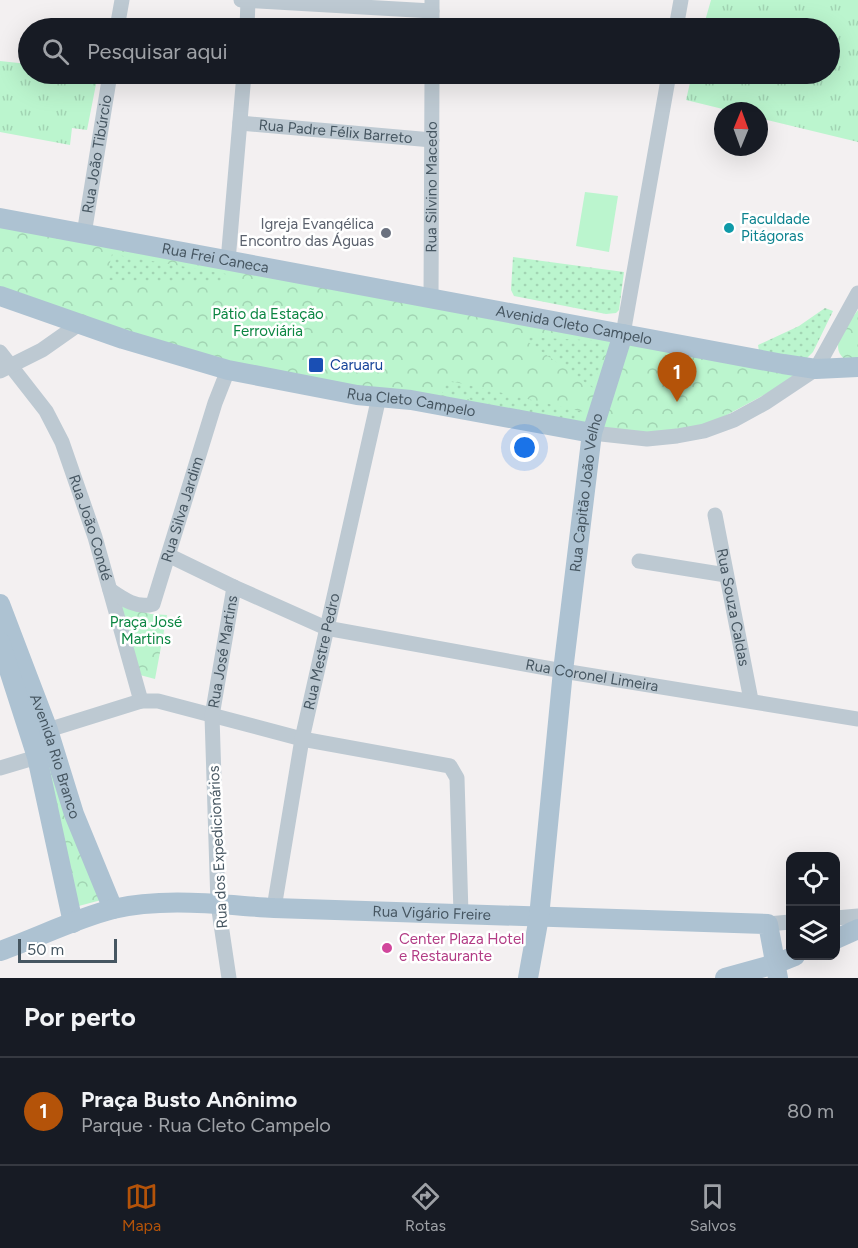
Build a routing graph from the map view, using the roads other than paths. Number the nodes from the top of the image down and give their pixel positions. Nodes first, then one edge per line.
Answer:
1 (122, 0) edge
2 (241, 0) edge
3 (248, 0) edge
4 (681, 0) edge
5 (432, 6) edge
6 (119, 18) edge
7 (247, 18) edge
8 (678, 18) edge
9 (108, 84) edge
10 (243, 84) edge
11 (432, 84) edge
12 (667, 84) edge
13 (240, 123) junction
14 (432, 140) junction
15 (0, 218) edge
16 (84, 234) junction
17 (228, 261) junction
18 (858, 293) edge
19 (0, 296) edge
20 (431, 299) junction
21 (79, 324) junction
22 (624, 334) junction
23 (0, 352) edge
24 (858, 367) edge
25 (6, 368) edge
26 (816, 369) junction
27 (228, 370) junction
28 (379, 397) junction
29 (592, 434) junction
30 (715, 515) dead end
31 (170, 556) junction
32 (639, 561) dead end
33 (726, 575) junction
34 (234, 587) junction
35 (110, 590) junction
36 (0, 604) edge
37 (326, 628) junction
38 (0, 642) edge
39 (563, 671) junction
40 (751, 700) junction
41 (141, 701) junction
42 (212, 716) junction
43 (858, 718) edge
44 (48, 730) junction
45 (302, 740) junction
46 (37, 758) junction
47 (0, 768) edge
48 (218, 904) junction
49 (274, 908) junction
50 (113, 909) junction
51 (461, 914) junction
52 (858, 916) edge
53 (539, 917) junction
54 (840, 918) edge
55 (786, 922) edge
56 (73, 923) junction
57 (768, 924) junction
58 (858, 929) edge
59 (840, 937) edge
60 (0, 951) edge
61 (790, 960) edge
62 (776, 971) edge
63 (229, 978) edge
64 (528, 978) edge
65 (725, 978) edge

1 - 6 street
2 - 3 street
3 - 5 street
3 - 7 street
4 - 8 street
9 - 16 street, Rua João Tibúrcio
10 - 13 street
11 - 14 street, Rua Silvino Macedo
12 - 22 street, Rua Capitão João Velho
13 - 14 street, Rua Padre Félix Barreto
13 - 17 street
14 - 20 street, Rua Silvino Macedo
15 - 16 main road, Rua Frei Caneca
16 - 17 main road, Rua Frei Caneca
17 - 20 main road, Rua Frei Caneca
18 - 26 street
19 - 21 main road, Rua Cleto Campelo
20 - 22 main road, Avenida Cleto Campelo
21 - 25 street
21 - 27 main road, Rua Cleto Campelo
22 - 26 main road, Avenida Cleto Campelo
22 - 29 main road, Rua Capitão João Velho
23 - 25 street, Rua João Condé
24 - 26 main road, Avenida Cleto Campelo
25 - 35 street, Rua João Condé
26 - 29 street, Rua Cleto Campelo
27 - 28 main road, Rua Cleto Campelo
27 - 31 street, Rua Silva Jardim
28 - 29 main road, Rua Cleto Campelo
28 - 37 street, Rua Mestre Pedro
29 - 39 main road, Rua Capitão João Velho
30 - 33 street, Rua Souza Caldas
31 - 34 street, Rua Coronel Limeira
31 - 35 street, Rua Silva Jardim
32 - 33 street
33 - 40 street, Rua Souza Caldas
34 - 37 street, Rua Coronel Limeira
34 - 42 street, Rua José Martins
35 - 41 street, Rua João Condé
36 - 44 main road, Avenida Rio Branco
37 - 39 street, Rua Coronel Limeira
37 - 45 street, Rua Mestre Pedro
38 - 46 main road, Avenida Rio Branco
39 - 40 street, Rua Coronel Limeira
39 - 53 main road, Rua Capitão João Velho
40 - 43 street, Rua Coronel Limeira
41 - 42 street
41 - 44 street
42 - 45 street
42 - 48 street, Rua dos Expedicionários
44 - 46 street
44 - 50 main road, Avenida Rio Branco
45 - 49 street, Rua Mestre Pedro
45 - 51 street
46 - 47 street
46 - 56 main road, Avenida Rio Branco
48 - 49 main road, Rua Vigário Freire
48 - 50 main road, Rua Vigário Freire
48 - 63 street, Rua dos Expedicionários
49 - 51 main road, Rua Vigário Freire
50 - 56 main road, Rua Vigário Freire
51 - 53 main road, Rua Vigário Freire
52 - 54 street
53 - 57 main road, Rua Vigário Freire
53 - 64 main road, Rua Capitão João Velho
55 - 57 street, Rua Vigário Freire
56 - 60 main road, Rua Vigário Freire
57 - 62 main road
58 - 59 main road
61 - 62 main road
62 - 65 main road

